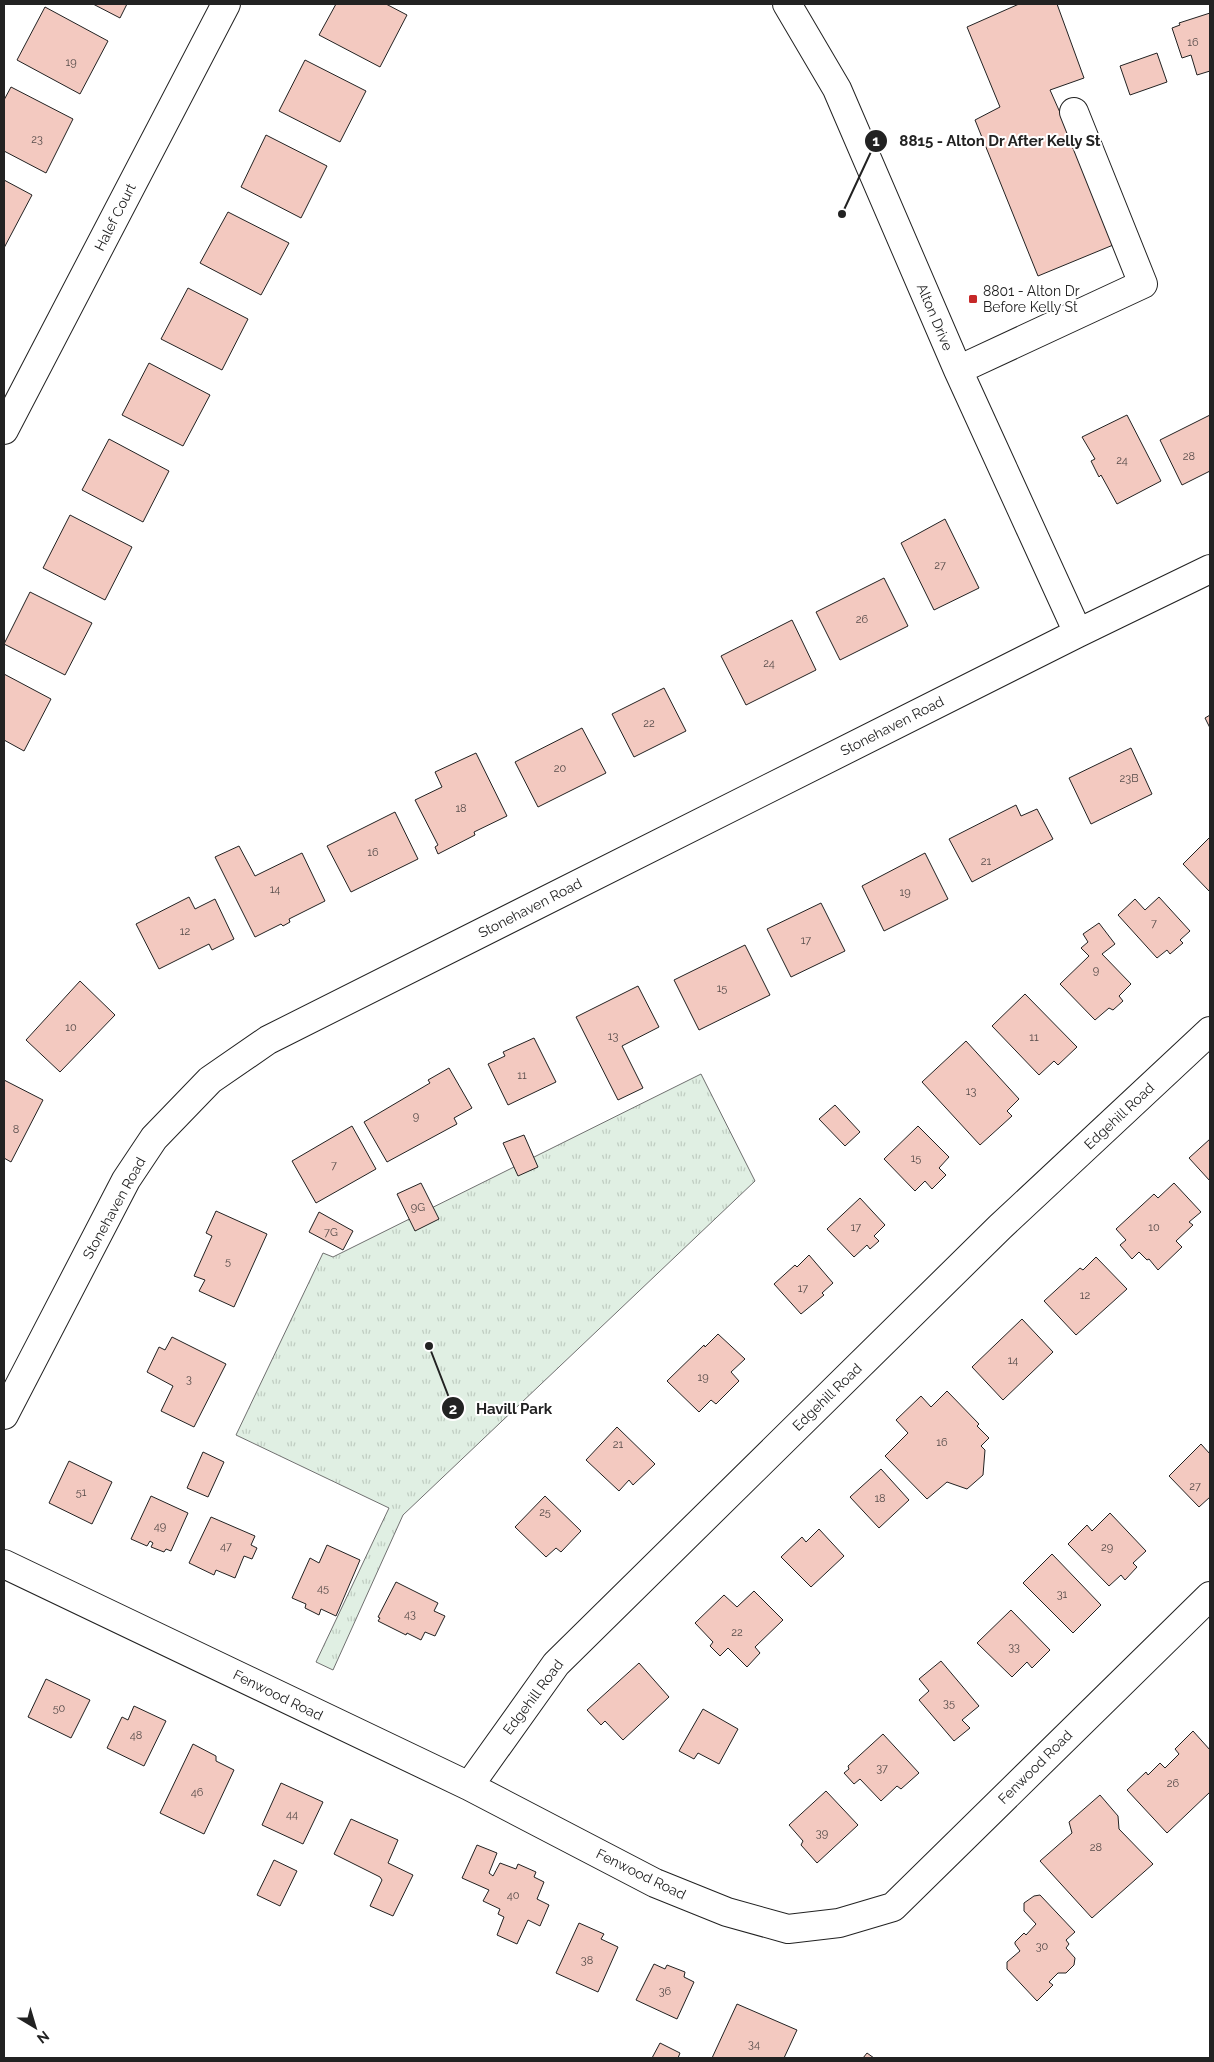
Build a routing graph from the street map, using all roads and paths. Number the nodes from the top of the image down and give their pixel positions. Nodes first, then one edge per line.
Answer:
1 (226, 4) edge
2 (787, 4) edge
3 (1074, 112) dead end
4 (958, 370) junction
5 (4, 430) edge
6 (1210, 569) edge
7 (1078, 633) junction
8 (1210, 1031) edge
9 (4, 1415) edge
10 (4, 1564) edge
11 (1210, 1596) edge
12 (469, 1786) junction

1 - 5 street, Halef Court
2 - 4 street, Alton Drive
3 - 4 street
4 - 7 street, Alton Drive
6 - 7 street, Stonehaven Road
7 - 9 street, Stonehaven Road
8 - 12 street, Edgehill Road
10 - 12 street, Fenwood Road
11 - 12 street, Fenwood Road

